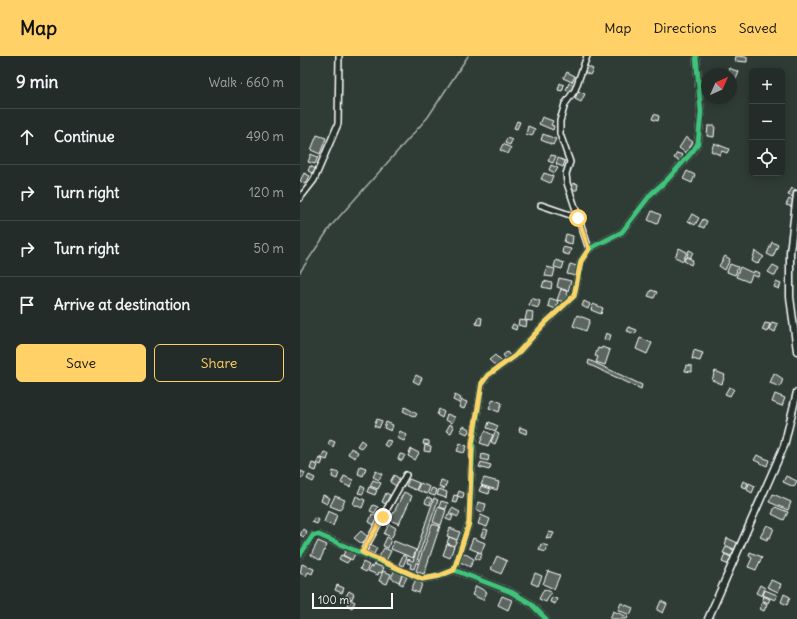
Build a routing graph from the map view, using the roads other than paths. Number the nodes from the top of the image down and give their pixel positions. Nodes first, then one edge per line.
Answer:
1 (339, 56) edge
2 (586, 56) edge
3 (696, 56) edge
4 (797, 194) edge
5 (300, 198) edge
6 (541, 205) dead end
7 (578, 218) junction
8 (589, 249) junction
9 (797, 351) edge
10 (797, 392) edge
11 (406, 476) dead end
12 (362, 552) junction
13 (300, 555) edge
14 (454, 570) junction
15 (546, 619) edge
16 (708, 619) edge

1 - 5 street
2 - 7 street
3 - 8 street
4 - 9 street
6 - 7 street
7 - 8 street
8 - 14 street
10 - 16 street
11 - 12 street
12 - 13 street
12 - 14 street
14 - 15 street

